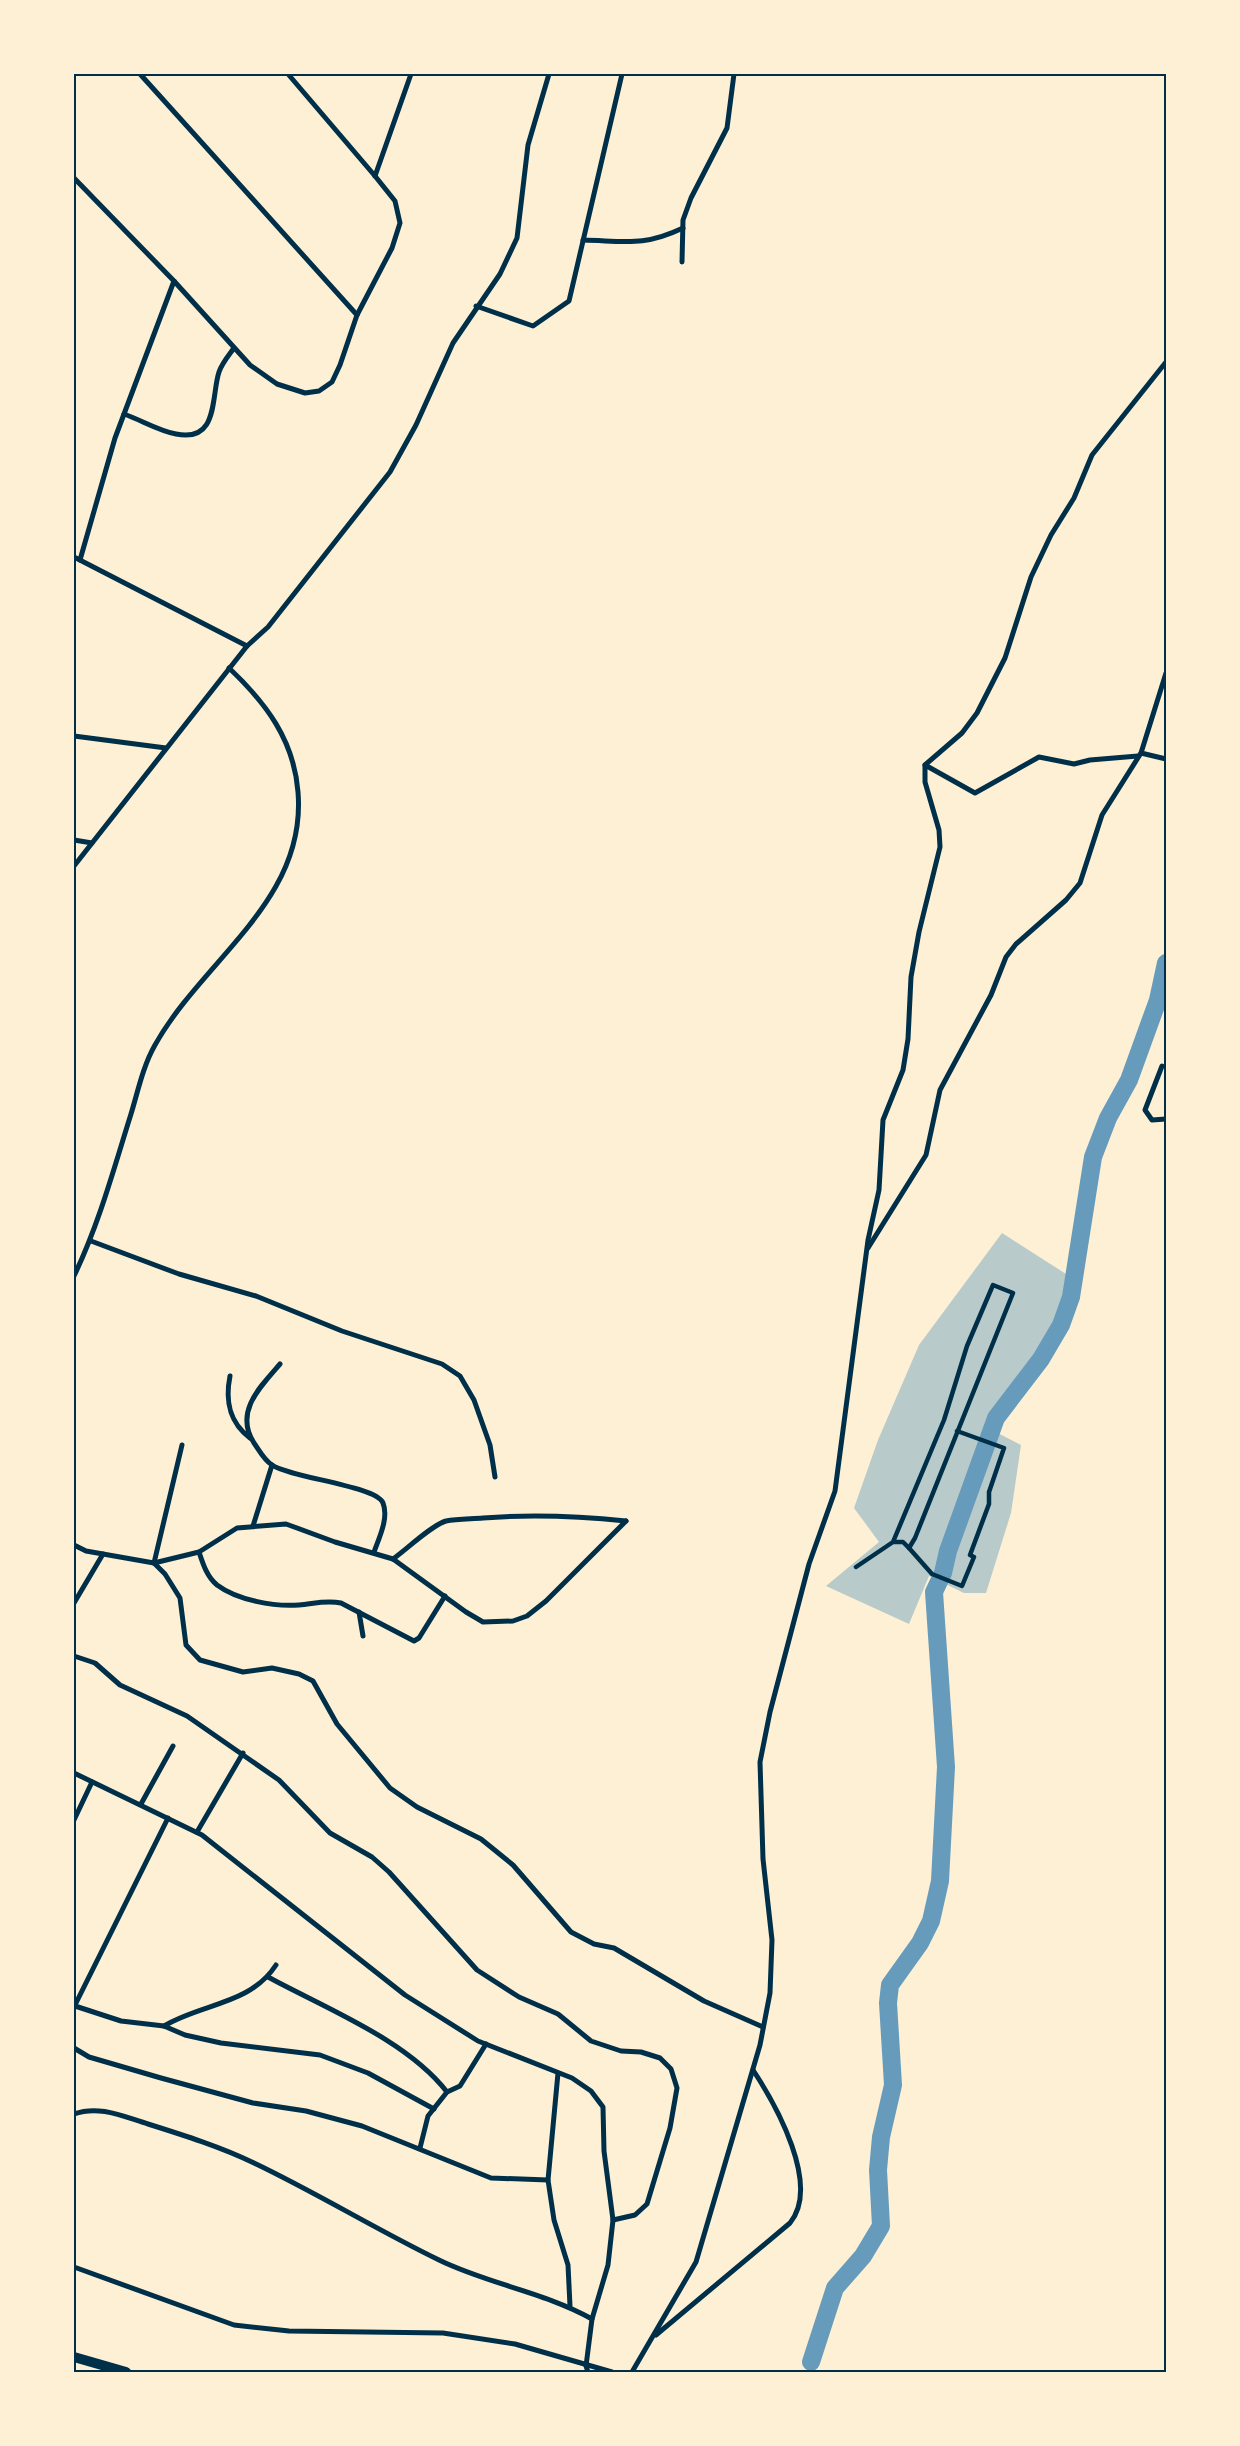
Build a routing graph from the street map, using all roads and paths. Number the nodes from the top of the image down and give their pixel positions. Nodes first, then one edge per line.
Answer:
1 (140, 74) edge
2 (288, 74) edge
3 (411, 74) edge
4 (549, 74) edge
5 (622, 74) edge
6 (734, 74) edge
7 (375, 176) junction
8 (74, 178) edge
9 (683, 228) junction
10 (583, 240) junction
11 (682, 262) dead end
12 (174, 281) junction
13 (476, 306) junction
14 (357, 315) junction
15 (234, 348) junction
16 (1167, 362) edge
17 (124, 414) junction
18 (74, 556) edge
19 (80, 560) junction
20 (247, 646) junction
21 (230, 668) junction
22 (1167, 673) edge
23 (74, 736) edge
24 (166, 748) junction
25 (1139, 754) junction
26 (1167, 759) edge
27 (925, 765) junction
28 (74, 840) edge
29 (92, 843) junction
30 (74, 866) edge
31 (1162, 1066) dead end
32 (1167, 1119) edge
33 (91, 1241) junction
34 (867, 1250) junction
35 (74, 1276) edge
36 (280, 1364) dead end
37 (230, 1376) dead end
38 (957, 1431) junction
39 (253, 1441) junction
40 (182, 1445) dead end
41 (272, 1465) junction
42 (495, 1478) dead end
43 (253, 1526) junction
44 (892, 1542) junction
45 (74, 1545) edge
46 (909, 1548) junction
47 (199, 1552) junction
48 (374, 1552) junction
49 (103, 1554) junction
50 (393, 1559) junction
51 (153, 1563) junction
52 (856, 1567) dead end
53 (445, 1596) junction
54 (74, 1603) edge
55 (359, 1612) junction
56 (363, 1636) dead end
57 (74, 1656) edge
58 (173, 1746) dead end
59 (243, 1753) junction
60 (74, 1773) edge
61 (92, 1782) junction
62 (141, 1804) junction
63 (168, 1818) junction
64 (74, 1820) edge
65 (197, 1832) junction
66 (276, 1965) dead end
67 (268, 1977) junction
68 (74, 2007) edge
69 (164, 2026) junction
70 (763, 2027) junction
71 (486, 2044) junction
72 (74, 2048) edge
73 (753, 2070) junction
74 (558, 2073) junction
75 (447, 2092) junction
76 (434, 2109) junction
77 (74, 2114) edge
78 (420, 2148) junction
79 (548, 2180) junction
80 (614, 2220) junction
81 (74, 2267) edge
82 (570, 2306) junction
83 (592, 2319) junction
84 (653, 2338) junction
85 (74, 2357) edge
86 (587, 2369) edge
87 (126, 2373) edge
88 (612, 2373) edge
89 (632, 2373) edge

1 - 14 street
2 - 7 street
3 - 7 street
4 - 13 street
5 - 10 street
6 - 9 street
7 - 14 street
8 - 12 street
9 - 10 street
9 - 11 street
10 - 13 street
12 - 15 street
12 - 17 street
13 - 20 street
14 - 15 street
15 - 17 street
16 - 27 street
17 - 19 street
18 - 19 street
19 - 20 street
20 - 21 street
21 - 24 street
21 - 33 street
22 - 25 street
23 - 24 street
24 - 29 street
25 - 26 street
25 - 27 street
25 - 34 street
27 - 34 street
28 - 29 street
29 - 30 street
31 - 32 street
33 - 35 street
33 - 42 street
34 - 70 street
36 - 39 street
37 - 39 street
38 - 44 street
38 - 46 street
38 - 46 street
39 - 41 street
40 - 51 street
41 - 43 street
41 - 48 street
43 - 47 street
43 - 48 street
44 - 46 street
44 - 52 street
45 - 49 street
47 - 51 street
47 - 55 street
48 - 50 street
49 - 51 street
49 - 54 street
50 - 53 street
50 - 53 street
51 - 70 street
53 - 55 street
55 - 56 street
57 - 59 street
58 - 62 street
59 - 65 street
59 - 80 street
60 - 61 street
61 - 62 street
61 - 64 street
62 - 63 street
63 - 65 street
63 - 68 street
65 - 71 street
66 - 67 street
67 - 69 street
67 - 75 street
68 - 69 street
69 - 76 street
70 - 73 street
71 - 74 street
71 - 75 street
72 - 78 street
73 - 84 street
73 - 84 street
74 - 79 street
74 - 80 street
75 - 76 street
76 - 78 street
77 - 82 street
78 - 79 street
79 - 82 street
80 - 83 street
81 - 86 street
82 - 83 street
83 - 86 street
84 - 89 street
85 - 87 highway
86 - 88 street

